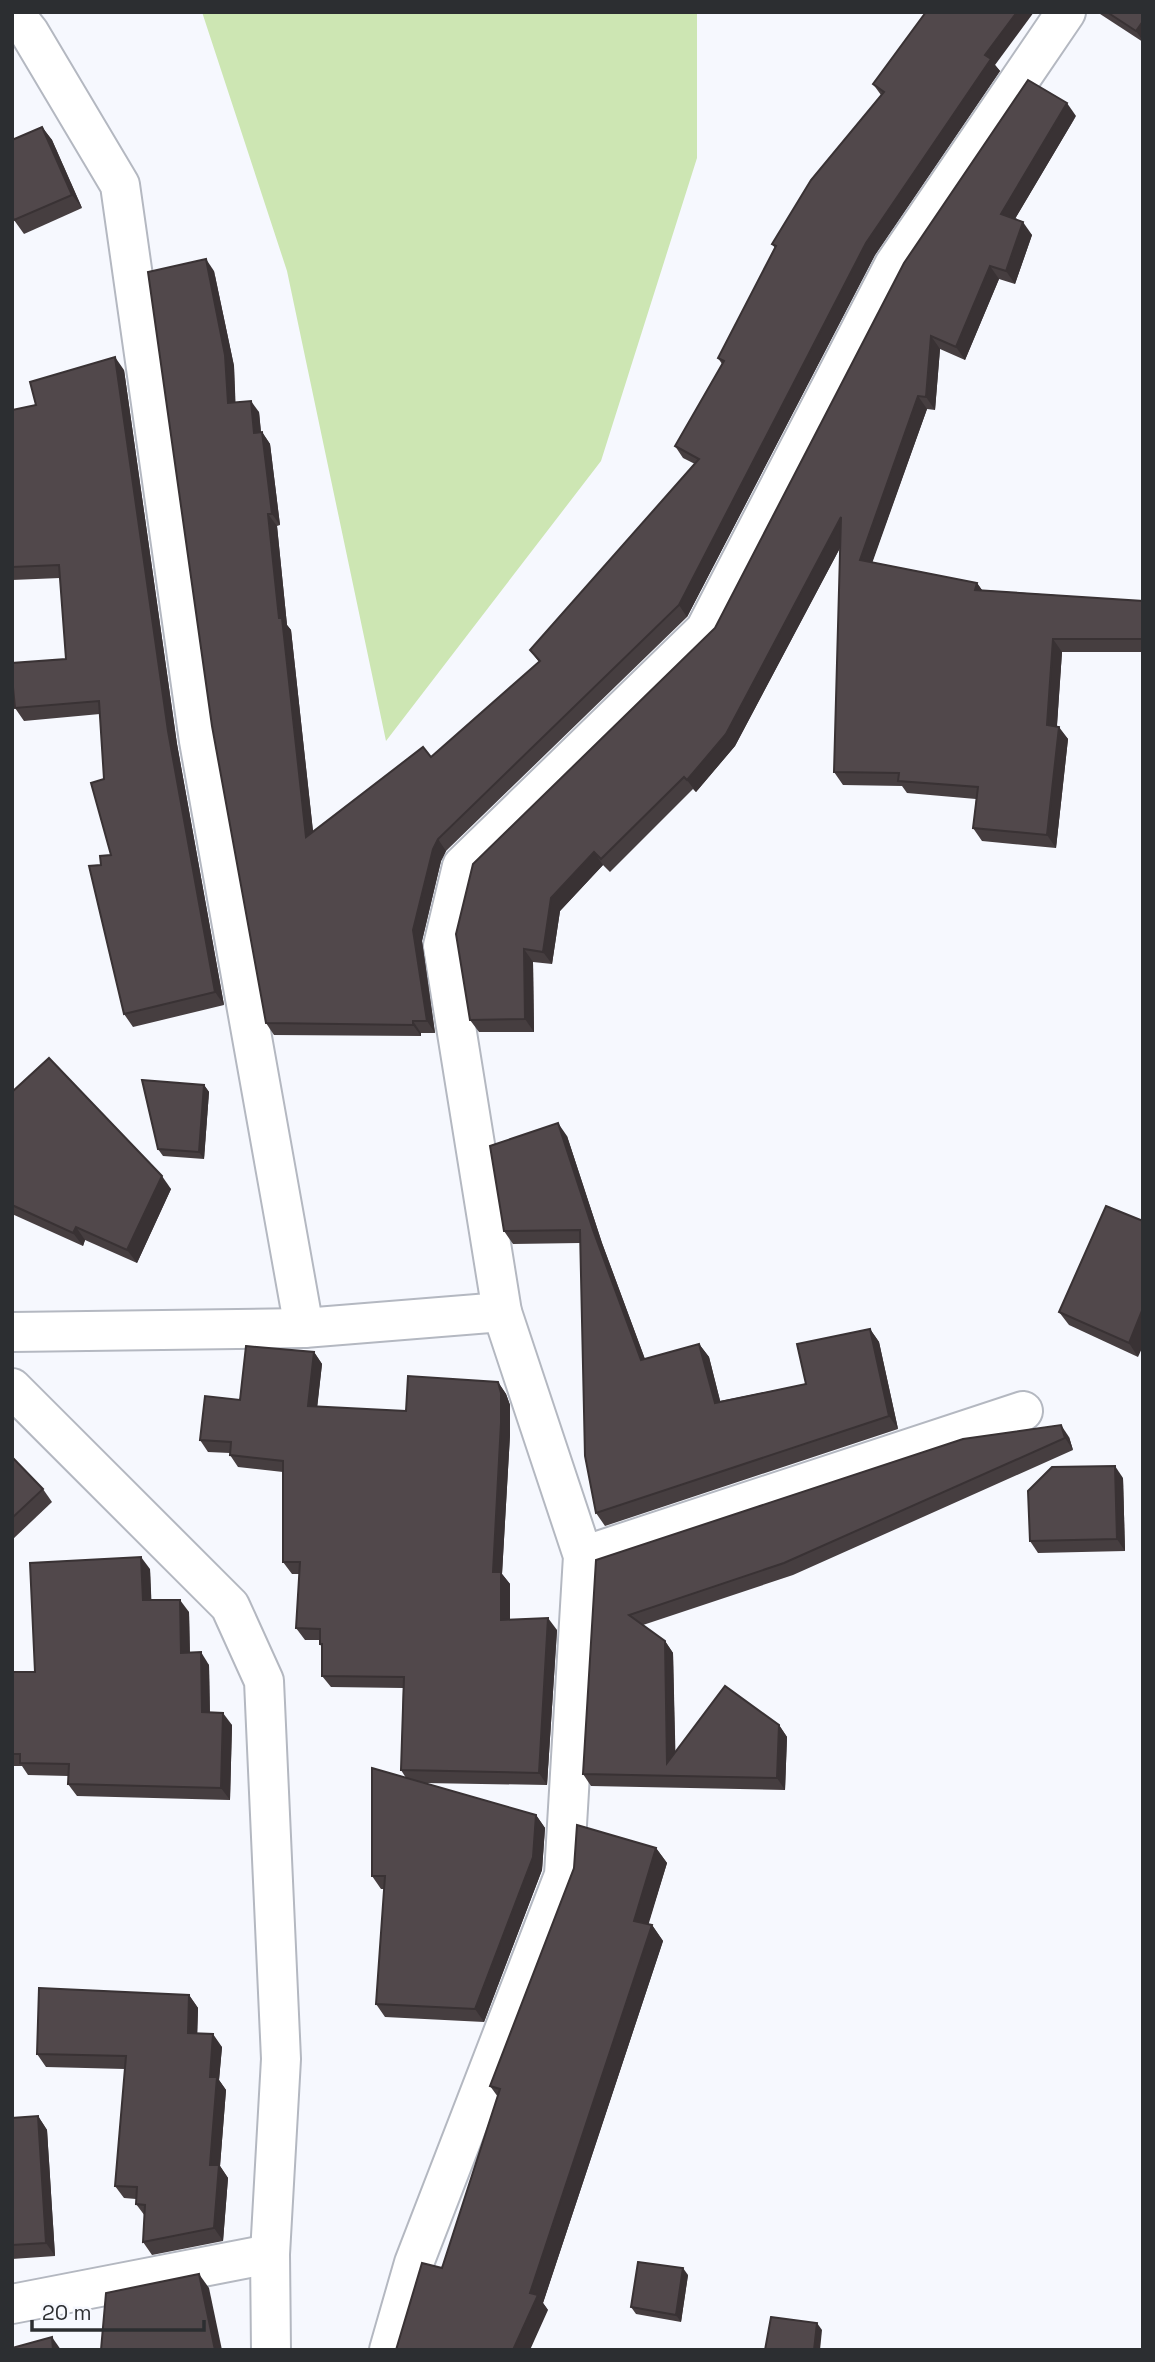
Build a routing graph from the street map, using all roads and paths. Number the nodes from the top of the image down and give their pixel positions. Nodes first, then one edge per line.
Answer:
1 (13, 12) edge
2 (1066, 12) edge
3 (502, 1312) junction
4 (304, 1328) junction
5 (12, 1332) edge
6 (12, 1388) edge
7 (1023, 1410) dead end
8 (583, 1556) junction
9 (270, 2254) junction
10 (12, 2304) edge
11 (271, 2350) edge
12 (389, 2350) edge

1 - 4 street
2 - 3 street
3 - 4 street
3 - 8 street
4 - 5 street
6 - 9 street
7 - 8 street
8 - 12 street
9 - 10 street
9 - 11 street

